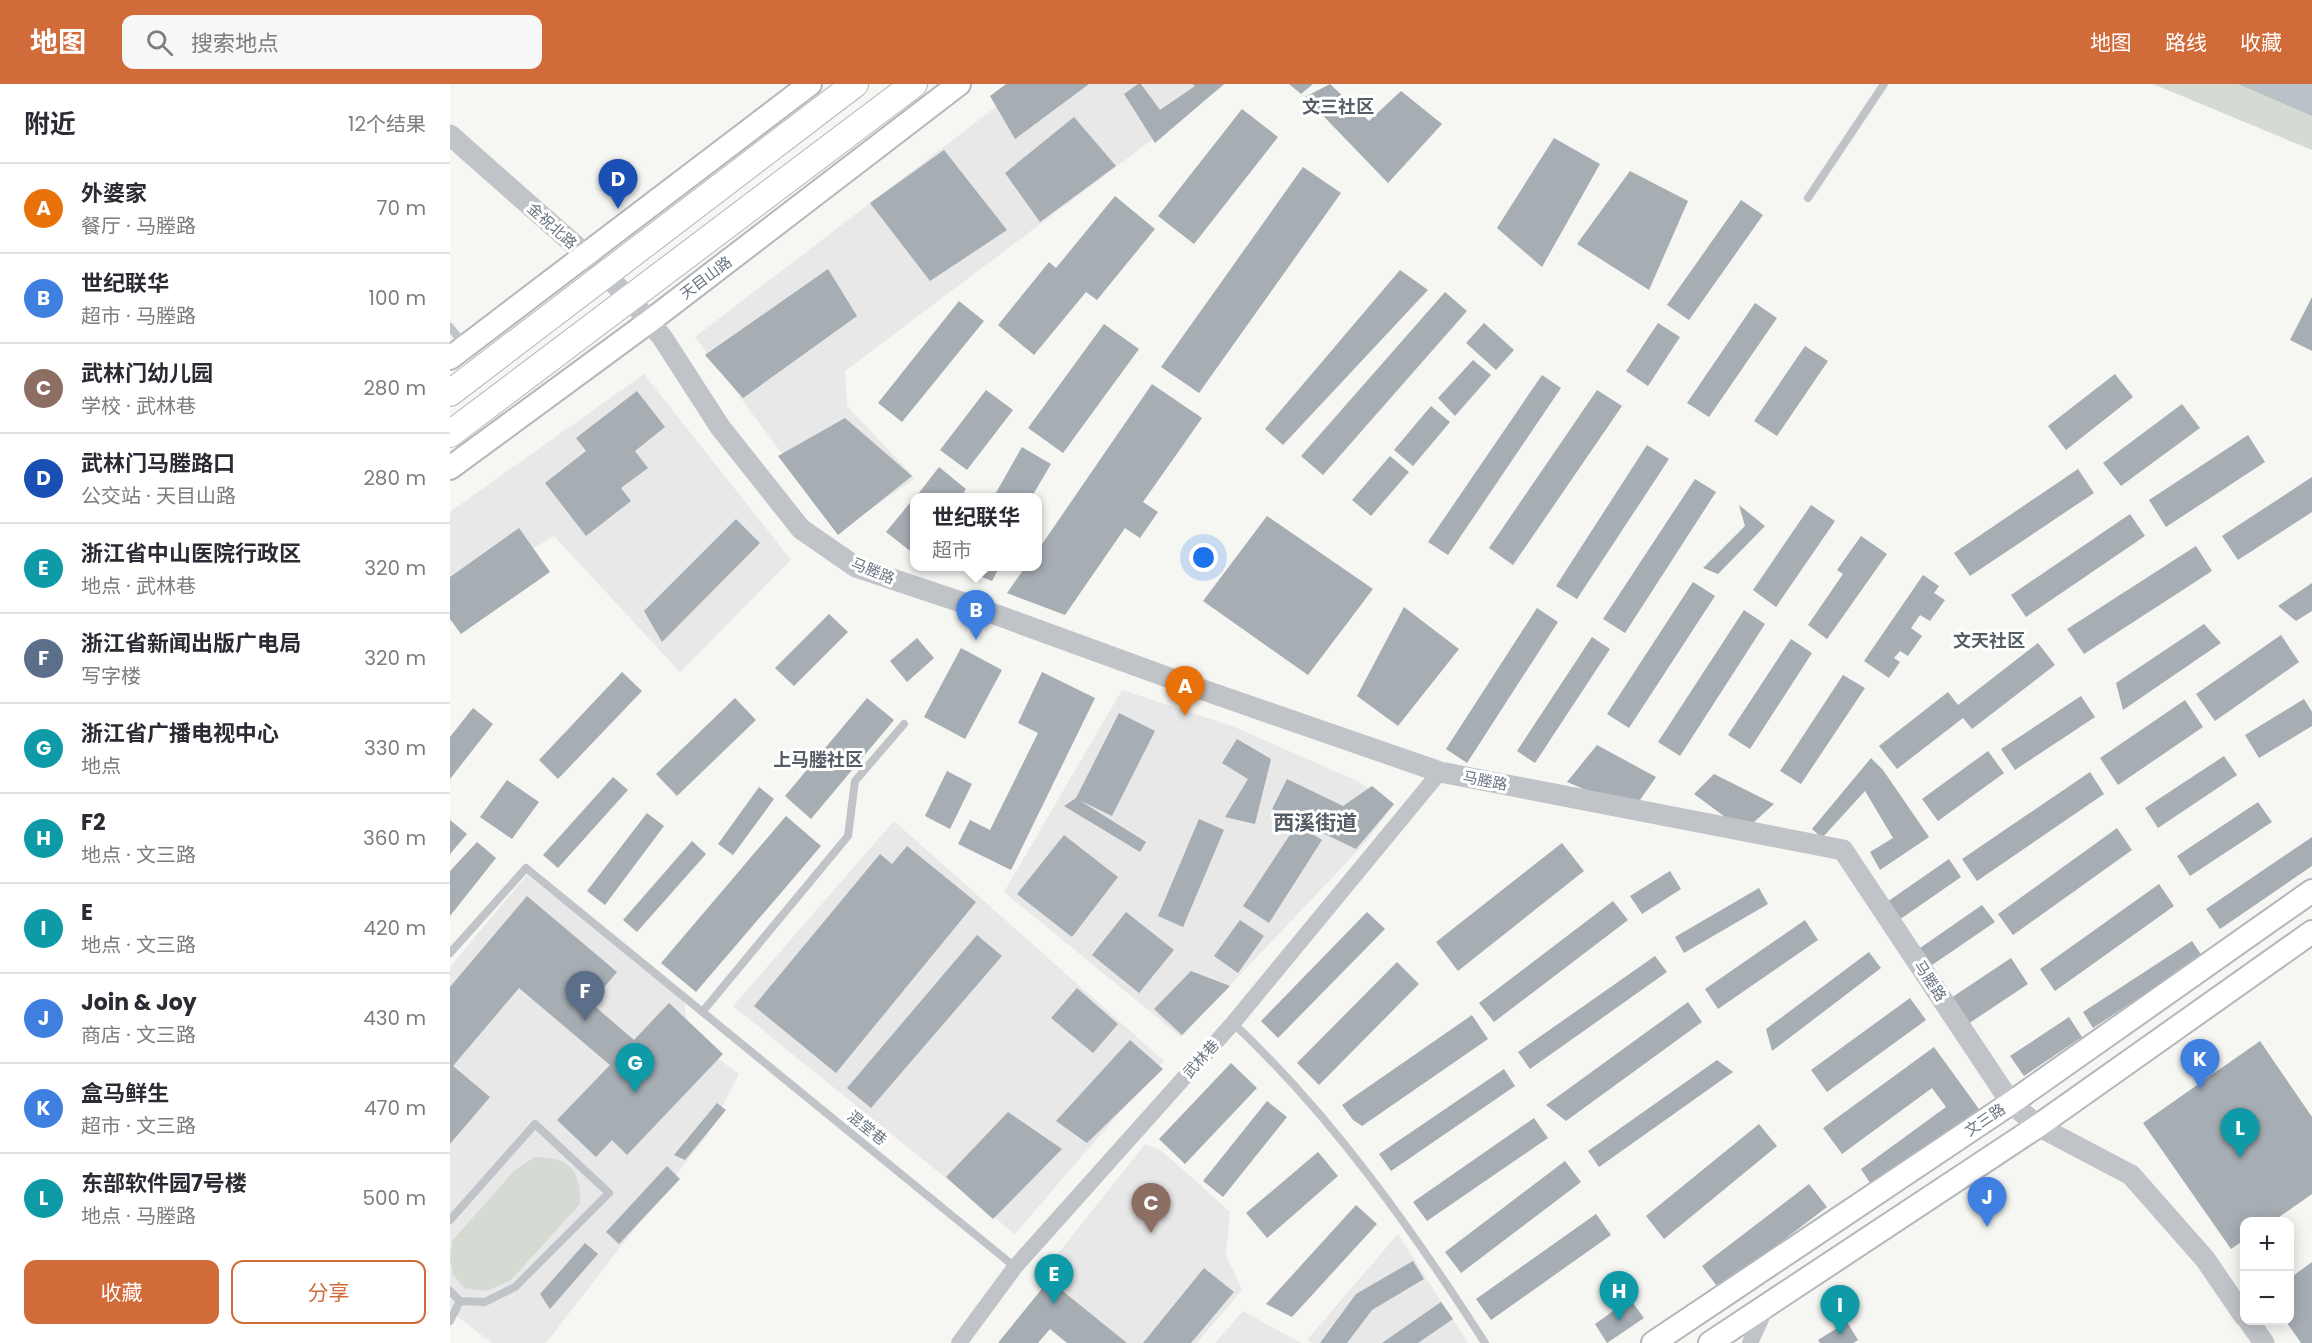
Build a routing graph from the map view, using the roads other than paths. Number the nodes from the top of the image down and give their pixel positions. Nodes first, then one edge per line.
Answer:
1 (810, 84) edge
2 (855, 84) edge
3 (914, 84) edge
4 (959, 84) edge
5 (1884, 84) edge
6 (450, 135) edge
7 (1808, 198) dead end
8 (584, 255) junction
9 (605, 275) junction
10 (631, 300) junction
11 (650, 321) junction
12 (450, 327) edge
13 (458, 352) edge
14 (450, 393) edge
15 (450, 435) edge
16 (450, 468) edge
17 (904, 724) dead end
18 (1440, 772) junction
19 (2312, 891) edge
20 (2312, 932) edge
21 (450, 954) edge
22 (703, 1011) junction
23 (1233, 1023) junction
24 (2011, 1103) junction
25 (2038, 1126) junction
26 (450, 1220) edge
27 (1015, 1267) junction
28 (450, 1291) edge
29 (460, 1301) junction
30 (1769, 1302) junction
31 (2240, 1310) edge
32 (450, 1321) edge
33 (2251, 1325) edge
34 (959, 1343) edge
35 (1485, 1343) edge
36 (1653, 1343) edge
37 (1710, 1343) edge
38 (1750, 1343) edge
39 (2264, 1343) edge

1 - 8 main road
2 - 9 main road
3 - 10 main road, 天目山路
4 - 11 main road, 天目山路
5 - 7 lane
6 - 8 street, 金祝北路
8 - 9 street, 金祝北路
8 - 13 main road
9 - 10 street, 金祝北路
9 - 14 main road
10 - 11 street, 金祝北路
10 - 15 main road, 天目山路
11 - 16 main road, 天目山路
11 - 18 street, 马塍路
12 - 13 lane
17 - 22 lane
18 - 23 street, 武林巷
18 - 24 street, 马塍路
19 - 24 main road, 文三路
20 - 25 main road
21 - 22 lane, 混堂巷
22 - 27 lane, 混堂巷
23 - 27 street, 武林巷
23 - 35 lane
24 - 25 street, 马塍路
24 - 36 main road, 文三路
25 - 30 main road
25 - 31 street, 马塍路
26 - 29 lane
27 - 34 street, 武林巷
28 - 29 lane
29 - 32 lane
30 - 37 main road
30 - 38 street
33 - 39 street

